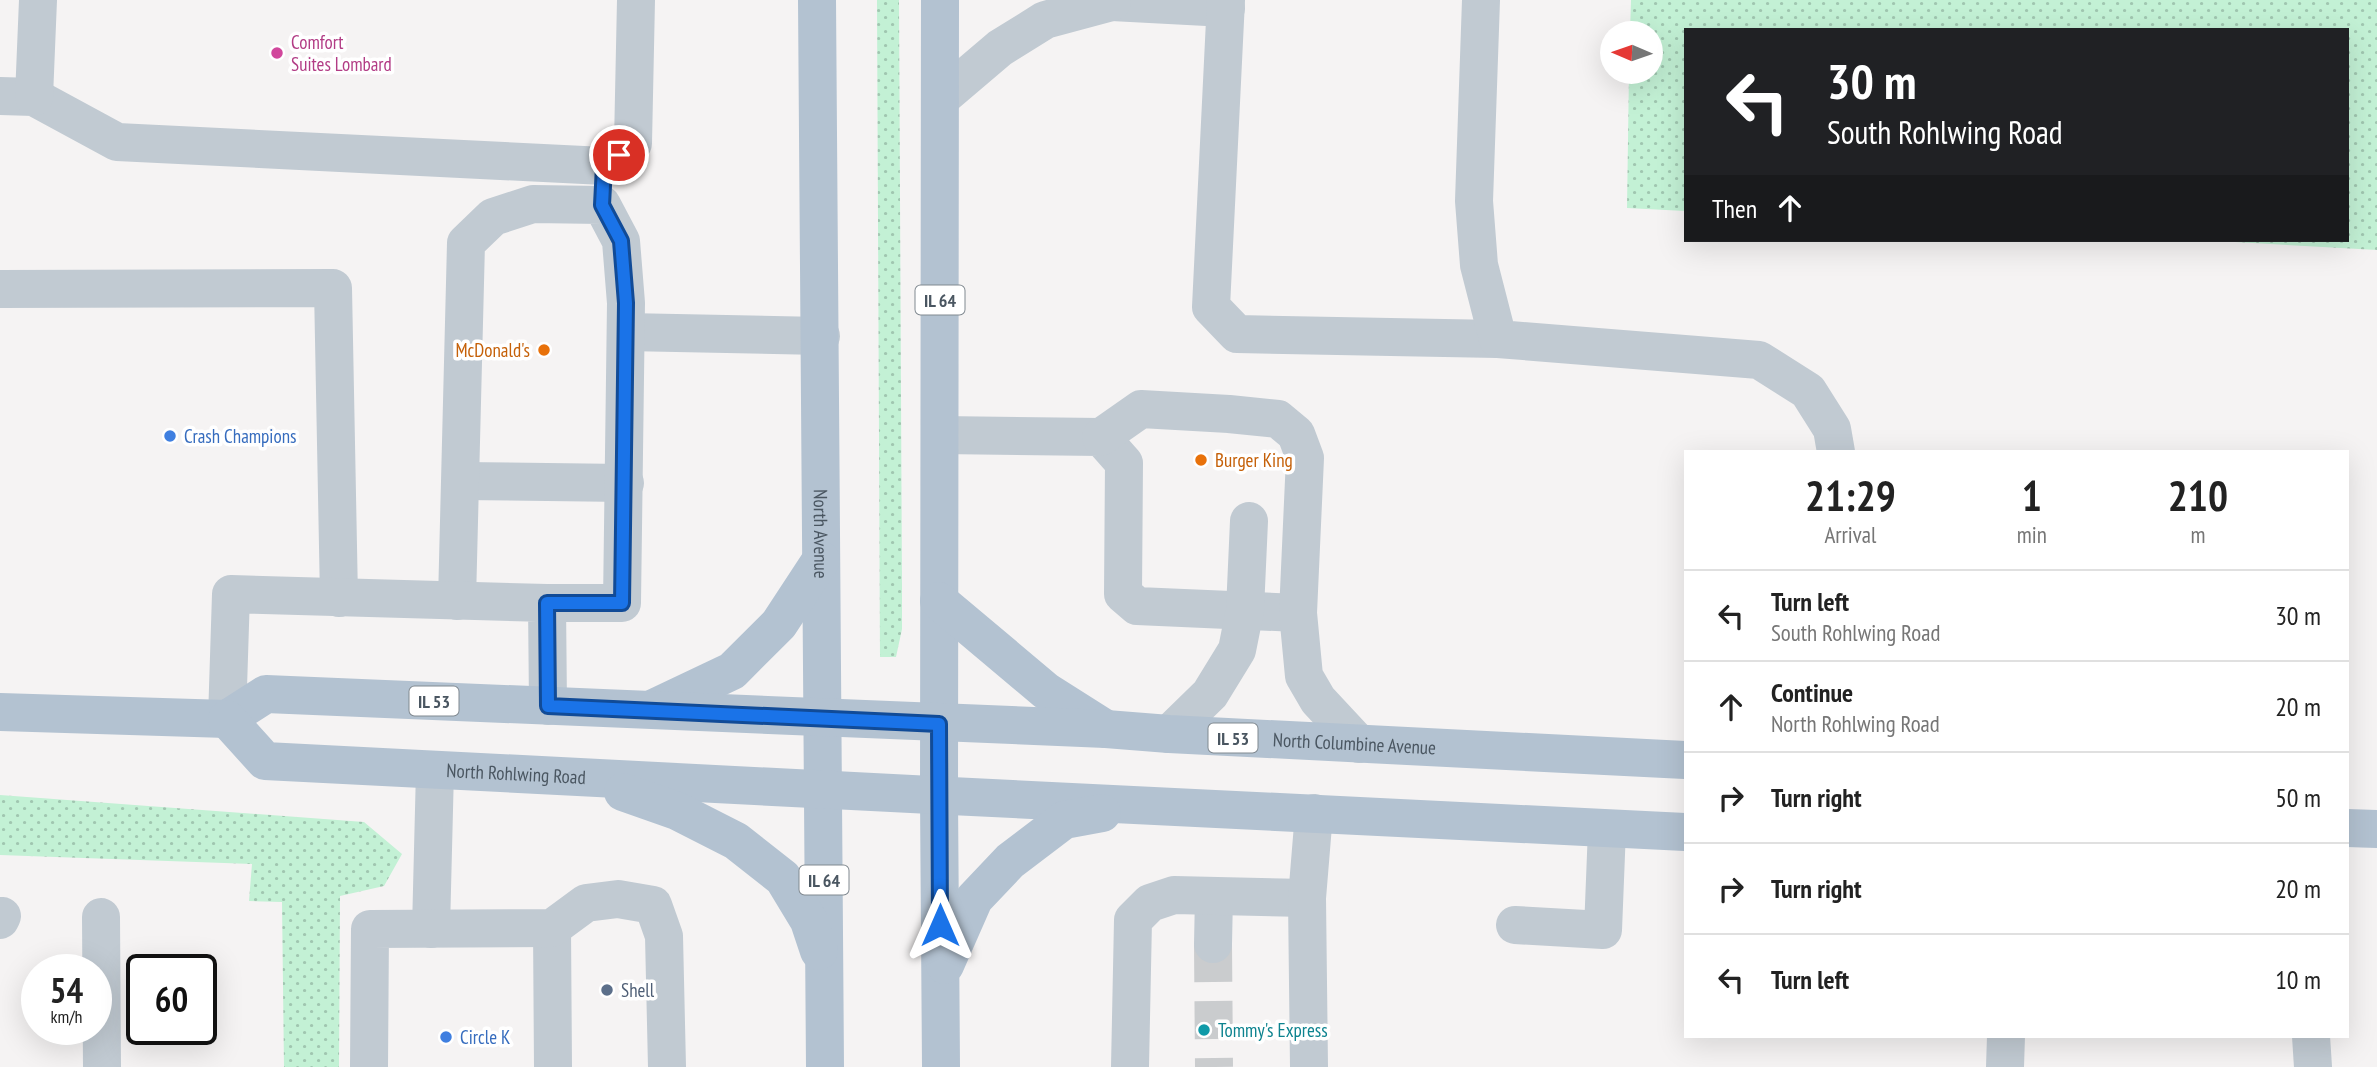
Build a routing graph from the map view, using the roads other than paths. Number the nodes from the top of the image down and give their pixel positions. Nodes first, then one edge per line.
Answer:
1 (38, 0) edge
2 (636, 0) edge
3 (817, 0) edge
4 (940, 0) edge
5 (1481, 0) edge
6 (1110, 1) edge
7 (1226, 4) edge
8 (17, 96) edge
9 (940, 99) junction
10 (604, 166) junction
11 (602, 205) junction
12 (0, 289) edge
13 (626, 332) junction
14 (821, 336) junction
15 (1498, 339) junction
16 (940, 435) junction
17 (1101, 437) junction
18 (1836, 450) edge
19 (461, 481) junction
20 (625, 483) junction
21 (1249, 521) dead end
22 (821, 560) junction
23 (339, 598) junction
24 (457, 601) junction
25 (939, 601) junction
26 (547, 603) junction
27 (1245, 610) junction
28 (1298, 613) junction
29 (548, 706) junction
30 (649, 710) junction
31 (0, 712) edge
32 (822, 718) junction
33 (227, 719) junction
34 (939, 724) junction
35 (1106, 729) junction
36 (1169, 734) junction
37 (1359, 744) junction
38 (1684, 760) edge
39 (435, 769) junction
40 (580, 776) junction
41 (823, 790) junction
42 (939, 797) junction
43 (1148, 805) junction
44 (1314, 813) junction
45 (1607, 828) junction
46 (2349, 828) edge
47 (2377, 829) edge
48 (1684, 832) edge
49 (1214, 896) junction
50 (1307, 898) junction
51 (102, 917) dead end
52 (1514, 925) dead end
53 (552, 928) junction
54 (431, 929) junction
55 (1213, 944) tunnel mouth
56 (825, 969) junction
57 (940, 976) junction
58 (2006, 1038) edge
59 (2312, 1038) edge
60 (102, 1067) edge
61 (369, 1067) edge
62 (552, 1067) edge
63 (667, 1067) edge
64 (825, 1067) edge
65 (942, 1067) edge
66 (1130, 1067) edge
67 (1309, 1067) edge
68 (2005, 1067) edge
69 (2313, 1067) edge

1 - 8 lane
2 - 10 lane
3 - 14 main road, North Avenue / IL 64
4 - 9 main road, IL 64
5 - 15 lane
6 - 7 lane
6 - 9 lane
7 - 15 lane
8 - 10 lane
9 - 16 main road, IL 64
10 - 11 lane
11 - 13 lane
11 - 19 lane
12 - 23 lane
13 - 14 lane
13 - 20 lane
14 - 22 main road, North Avenue / IL 64
15 - 18 lane
16 - 17 lane
16 - 25 main road, IL 64
17 - 27 lane
17 - 28 lane
19 - 20 lane
19 - 24 lane
20 - 26 lane
21 - 27 lane
22 - 30 main road
22 - 32 main road, North Avenue / IL 64
23 - 24 lane
23 - 33 lane
24 - 26 lane
25 - 34 main road, IL 64
25 - 35 main road
26 - 29 lane
27 - 28 lane
27 - 36 lane
28 - 37 lane
29 - 30 main road, IL 53
29 - 33 main road, IL 53
30 - 32 main road, IL 53
31 - 33 main road
32 - 34 main road, IL 53
32 - 41 main road, North Avenue / IL 64
33 - 39 main road, North Rohlwing Road
34 - 35 main road, North Columbine Avenue / IL 53
34 - 42 main road, IL 64
35 - 36 main road, North Columbine Avenue / IL 53
36 - 37 main road, North Columbine Avenue / IL 53
37 - 38 main road, North Columbine Avenue / IL 53
39 - 40 main road, North Rohlwing Road
39 - 54 lane
40 - 41 main road, North Rohlwing Road
40 - 56 main road
41 - 42 main road, North Rohlwing Road
41 - 56 main road, North Avenue / IL 64
42 - 43 main road
42 - 57 main road, IL 64
43 - 44 main road
43 - 57 main road
44 - 45 main road
44 - 50 lane
45 - 48 main road
45 - 52 lane
46 - 47 main road
49 - 50 lane
49 - 55 lane
49 - 66 lane
50 - 67 lane
51 - 60 lane
53 - 54 lane
53 - 62 lane
53 - 63 lane
54 - 61 lane
56 - 64 main road, North Avenue / IL 64
57 - 65 main road, IL 64
58 - 68 lane
59 - 69 lane

